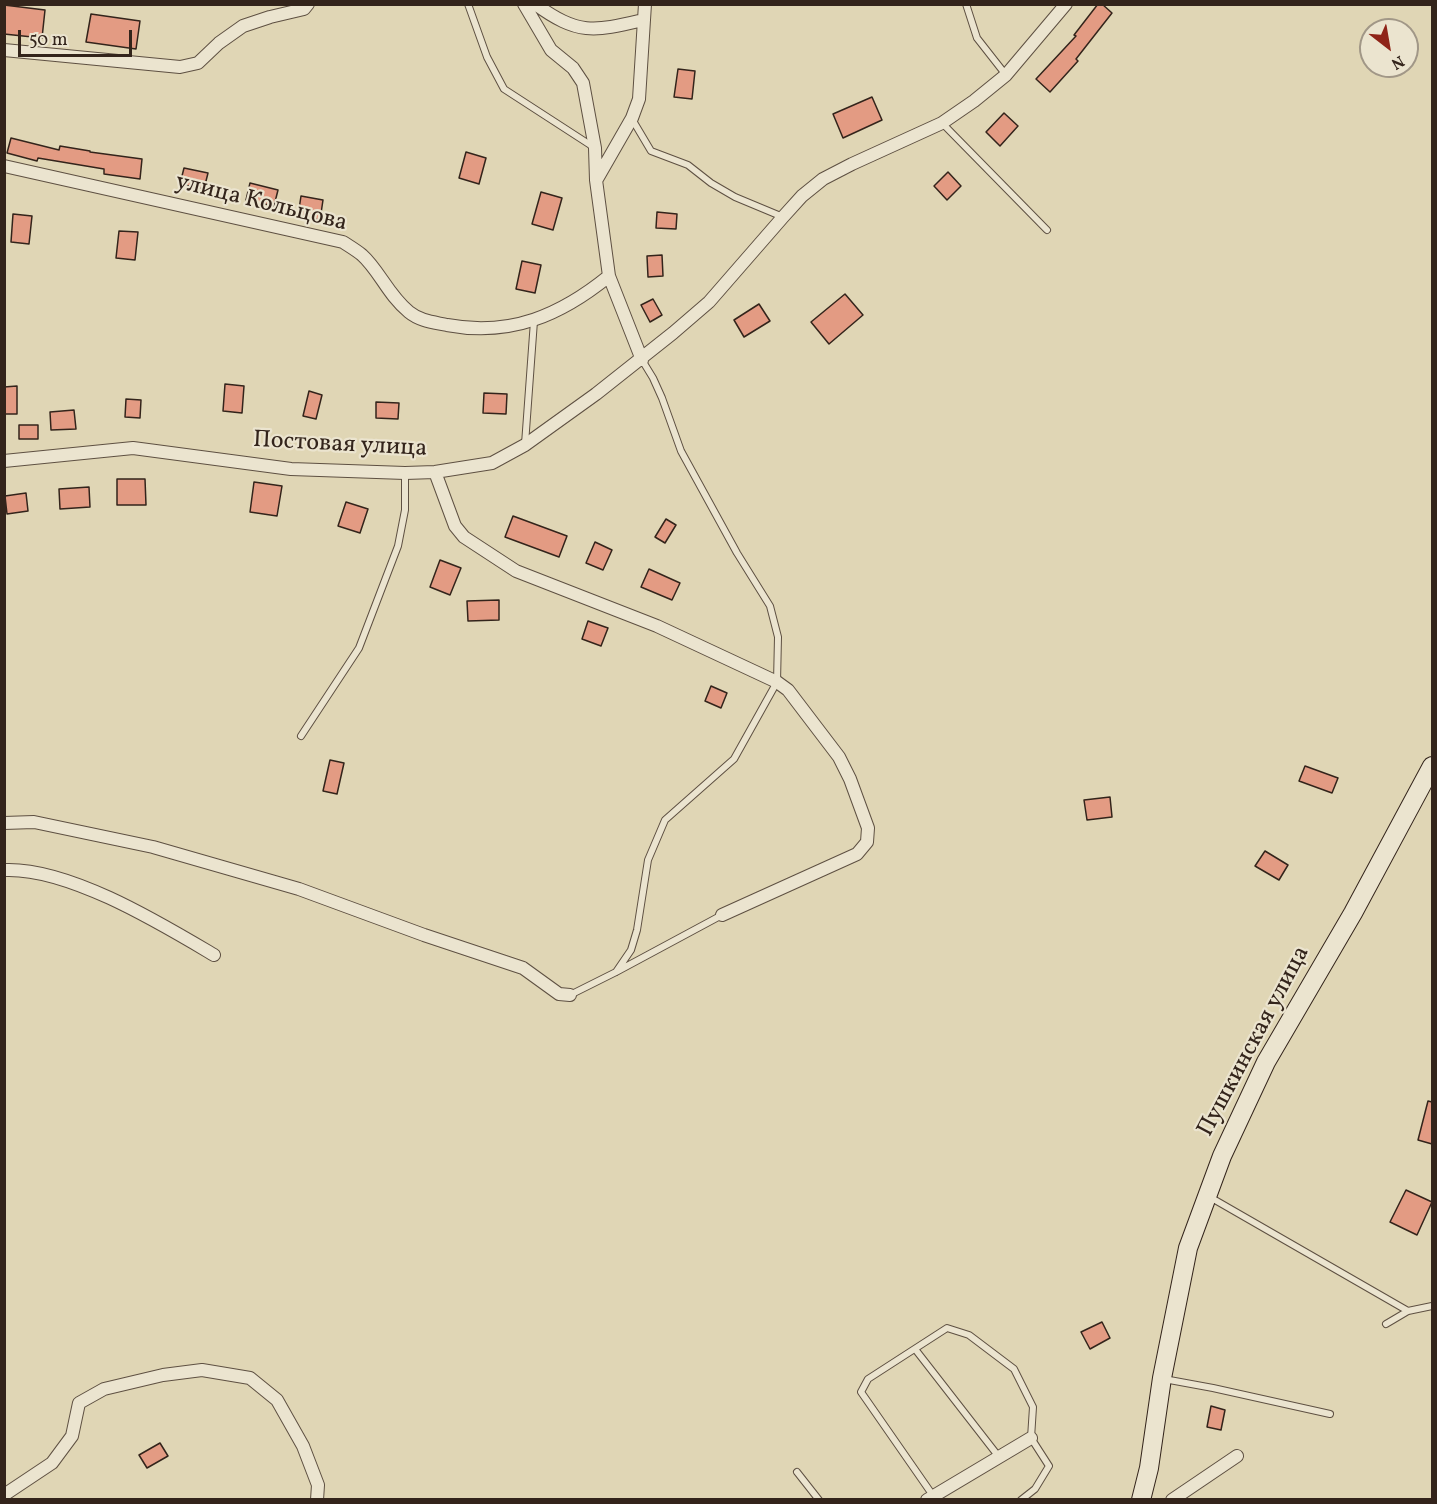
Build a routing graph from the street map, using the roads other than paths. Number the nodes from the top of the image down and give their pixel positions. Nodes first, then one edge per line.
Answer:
1 (309, 4) edge
2 (468, 4) edge
3 (524, 4) edge
4 (534, 4) edge
5 (645, 4) edge
6 (966, 4) edge
7 (1066, 4) edge
8 (643, 20) junction
9 (4, 50) edge
10 (1006, 75) junction
11 (632, 118) junction
12 (942, 123) junction
13 (595, 148) junction
14 (4, 166) edge
15 (596, 180) junction
16 (783, 217) junction
17 (1047, 230) dead end
18 (609, 276) junction
19 (534, 321) junction
20 (642, 360) junction
21 (525, 445) junction
22 (4, 461) edge
23 (435, 472) junction
24 (405, 473) junction
25 (777, 682) junction
26 (301, 736) dead end
27 (1432, 766) edge
28 (4, 823) edge
29 (4, 870) edge
30 (722, 915) joint
31 (214, 955) dead end
32 (616, 972) junction
33 (570, 995) joint
34 (1208, 1196) junction
35 (1432, 1306) edge
36 (1408, 1311) junction
37 (1386, 1324) dead end
38 (915, 1349) junction
39 (1162, 1378) junction
40 (1330, 1414) dead end
41 (1031, 1438) junction
42 (1237, 1456) dead end
43 (999, 1457) junction
44 (797, 1472) dead end
45 (4, 1495) edge
46 (932, 1499) edge
47 (317, 1500) edge
48 (819, 1500) edge
49 (1021, 1500) edge
50 (1141, 1500) edge
51 (1172, 1500) edge

1 - 9 street
2 - 13 lane
3 - 13 street
4 - 8 street
5 - 8 street
6 - 10 lane
7 - 10 street, Постовая улица
8 - 11 street
10 - 12 street, Постовая улица
11 - 15 street
11 - 16 lane
12 - 16 street, Постовая улица
12 - 17 lane
13 - 15 street
14 - 19 street, улица Кольцова
15 - 18 street
16 - 20 street, Постовая улица
18 - 19 street, улица Кольцова
18 - 20 street
19 - 21 lane
20 - 21 street, Постовая улица
20 - 25 lane
21 - 23 street, Постовая улица
22 - 24 street, Постовая улица
23 - 24 street, Постовая улица
23 - 25 street
24 - 26 lane
25 - 30 street
25 - 32 lane
27 - 34 main road, Пушкинская улица
28 - 33 street
29 - 31 street
30 - 32 lane
32 - 33 lane
34 - 36 lane
34 - 39 main road, Пушкинская улица
35 - 36 lane
36 - 37 lane
38 - 41 lane
38 - 43 lane
38 - 46 lane
39 - 40 lane
39 - 50 main road, Пушкинская улица
41 - 43 street
41 - 49 lane
42 - 51 street
43 - 46 street
44 - 48 lane
45 - 47 street

